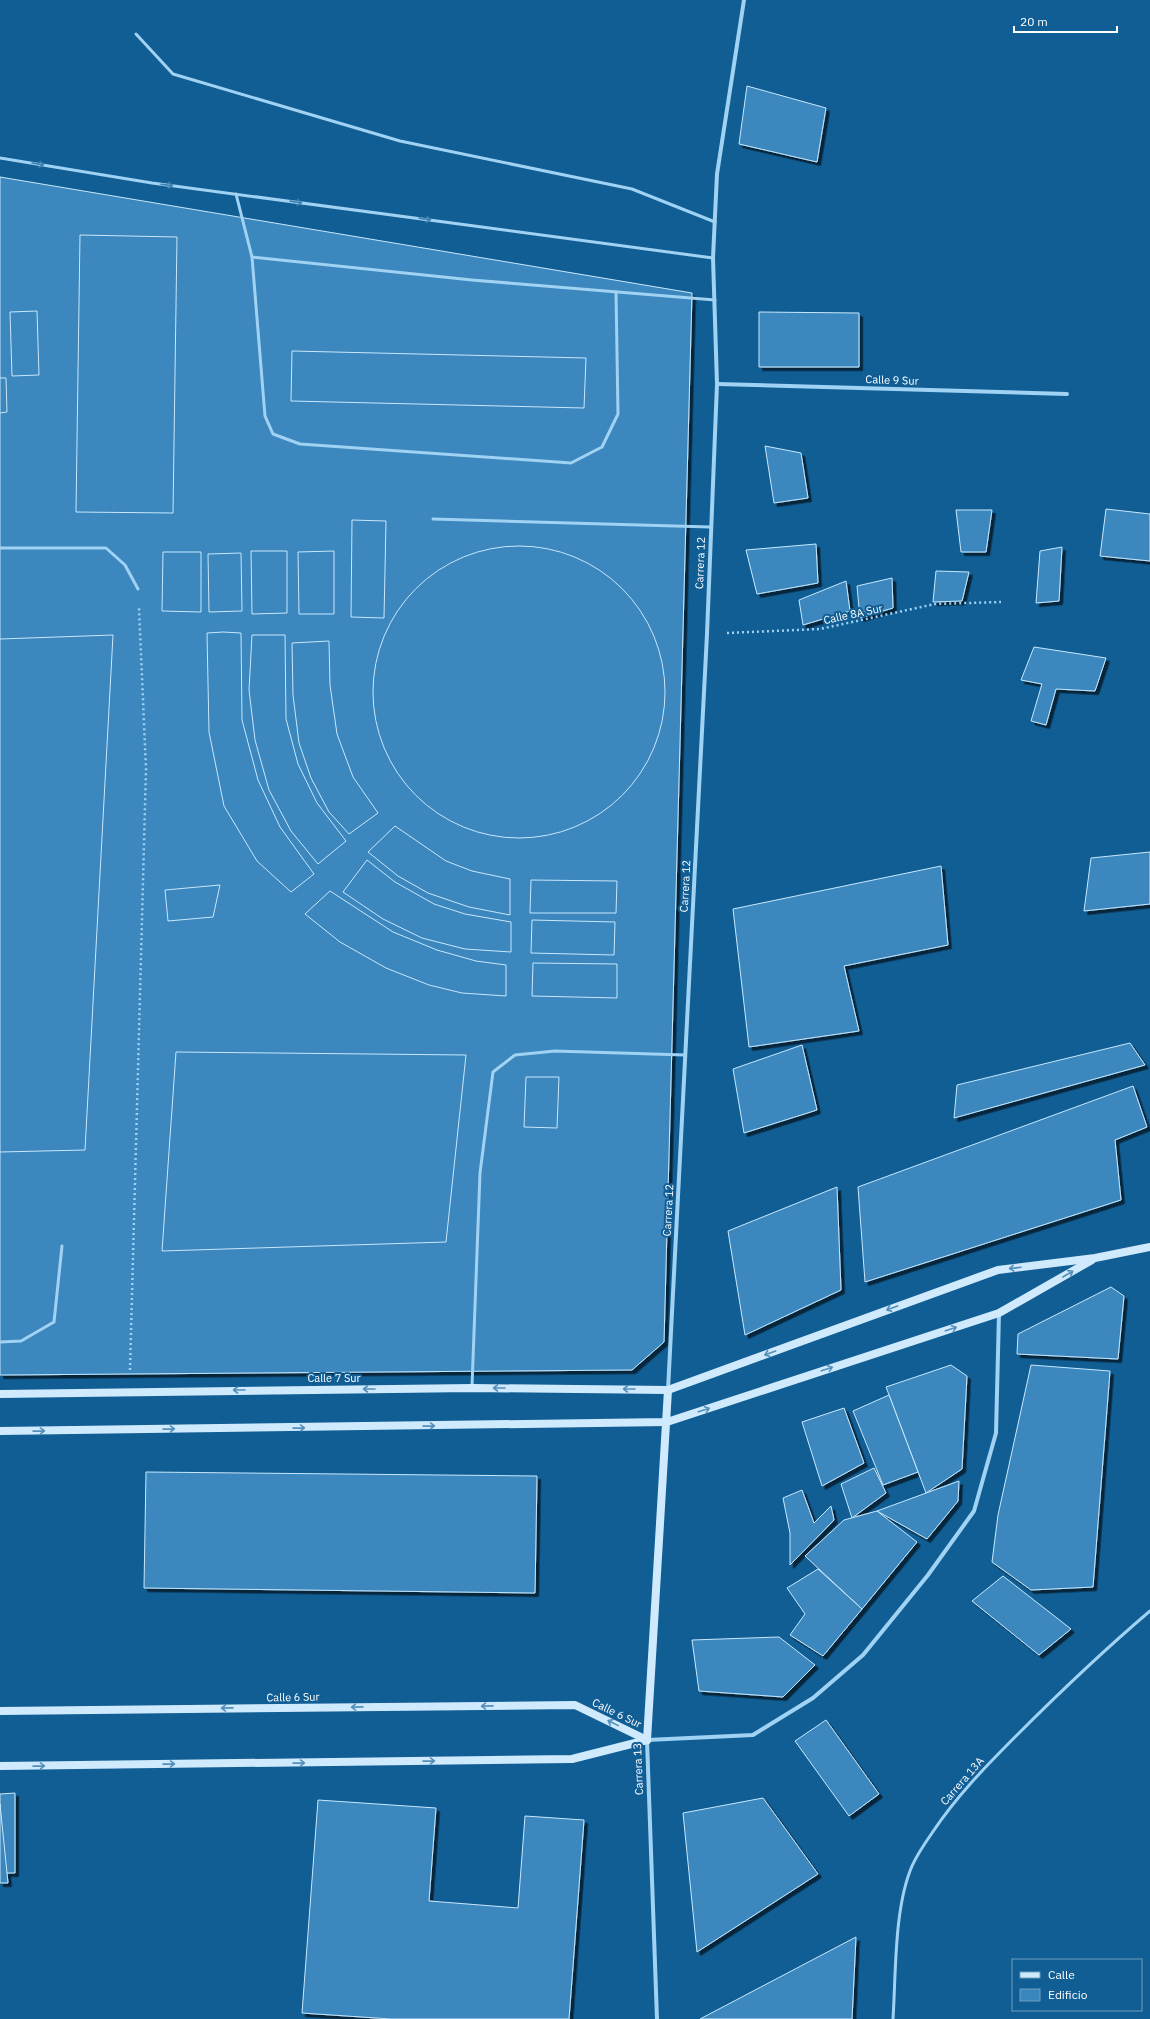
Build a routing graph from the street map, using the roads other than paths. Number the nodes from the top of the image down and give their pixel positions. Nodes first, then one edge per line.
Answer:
1 (744, 0) edge
2 (136, 34) dead end
3 (0, 158) edge
4 (236, 194) junction
5 (715, 222) junction
6 (252, 257) junction
7 (713, 258) junction
8 (616, 292) junction
9 (715, 300) junction
10 (717, 384) junction
11 (1068, 394) dead end
12 (432, 519) dead end
13 (710, 527) junction
14 (0, 548) edge
15 (138, 589) road end
16 (685, 1055) junction
17 (62, 1246) dead end
18 (1150, 1247) edge
19 (1095, 1258) junction
20 (999, 1313) junction
21 (0, 1342) edge
22 (472, 1388) junction
23 (668, 1390) junction
24 (0, 1394) edge
25 (667, 1422) junction
26 (0, 1431) edge
27 (1150, 1611) edge
28 (0, 1711) edge
29 (647, 1740) junction
30 (0, 1766) edge
31 (657, 2019) edge
32 (893, 2019) edge

1 - 5 street, Carrera 12
2 - 5 lane
3 -> 4 lane
4 - 6 lane
4 -> 7 lane
5 - 7 street, Carrera 12
6 - 8 lane
6 - 8 lane
7 - 9 street, Carrera 12
8 - 9 lane
9 - 10 street, Carrera 12
10 - 11 street, Calle 9 Sur
10 - 13 street, Carrera 12
12 - 13 lane
13 - 16 street, Carrera 12
14 - 15 lane
16 - 22 lane
16 - 23 street, Carrera 12
17 - 21 lane
18 - 19 main road
20 -> 19 main road
19 -> 23 main road
25 -> 20 main road
20 - 29 street
23 -> 22 main road, Calle 7 Sur
22 -> 24 main road, Calle 7 Sur
23 - 25 main road, Carrera 13
26 -> 25 main road
25 - 29 main road, Carrera 13
27 - 32 lane, Carrera 13A
29 -> 28 main road, Calle 6 Sur
30 -> 29 main road, Calle 6 Sur
29 - 31 street, Carrera 13

